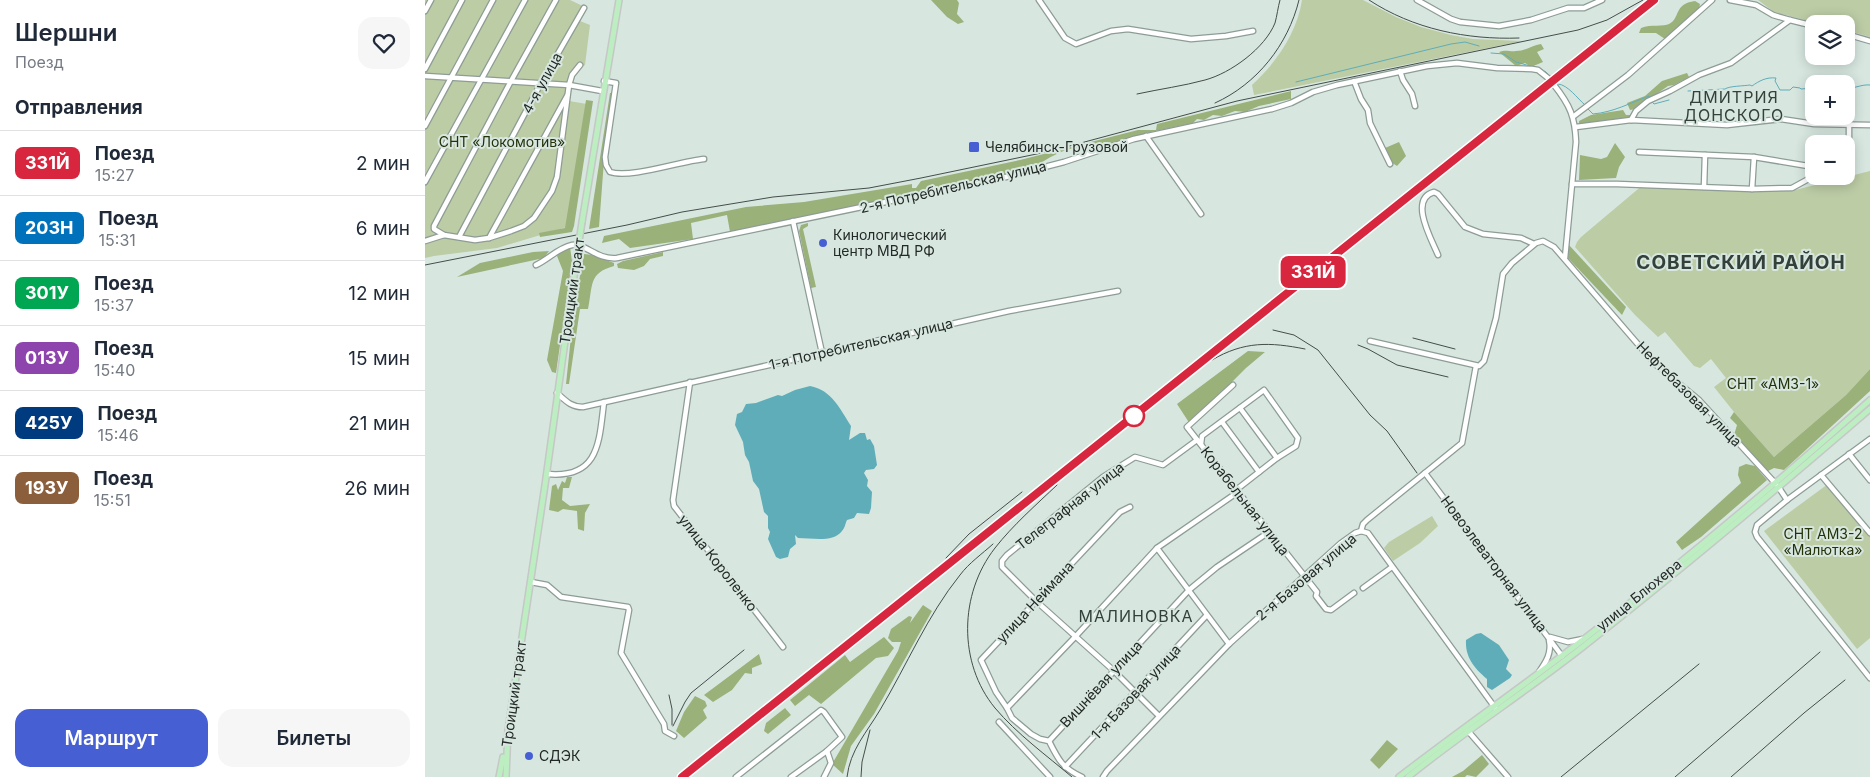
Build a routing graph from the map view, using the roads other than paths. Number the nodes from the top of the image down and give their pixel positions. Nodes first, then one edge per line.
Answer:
1 (431, 0) edge
2 (462, 0) edge
3 (493, 0) edge
4 (525, 0) edge
5 (556, 0) edge
6 (619, 0) edge
7 (1039, 0) edge
8 (1417, 0) edge
9 (1602, 0) edge
10 (1712, 0) edge
11 (1730, 0) edge
12 (583, 8) dead end
13 (425, 11) edge
14 (1790, 20) junction
15 (1805, 24) edge
16 (1253, 31) dead end
17 (1855, 37) edge
18 (1870, 41) edge
19 (580, 65) dead end
20 (425, 69) edge
21 (1400, 71) junction
22 (425, 76) edge
23 (452, 77) junction
24 (1548, 78) dead end
25 (481, 79) junction
26 (511, 81) junction
27 (604, 81) junction
28 (1354, 81) junction
29 (541, 83) junction
30 (569, 85) junction
31 (1554, 85) dead end
32 (602, 90) junction
33 (568, 93) junction
34 (1415, 106) dead end
35 (1574, 116) junction
36 (1631, 120) junction
37 (1805, 123) edge
38 (1849, 125) edge
39 (1855, 125) edge
40 (1870, 125) edge
41 (425, 126) edge
42 (1576, 127) junction
43 (1849, 135) edge
44 (1146, 136) junction
45 (1639, 152) dead end
46 (1705, 155) junction
47 (1755, 157) junction
48 (705, 159) dead end
49 (1389, 164) dead end
50 (1805, 165) edge
51 (1805, 181) edge
52 (425, 182) edge
53 (1572, 184) junction
54 (1704, 187) junction
55 (1752, 189) junction
56 (1201, 214) dead end
57 (793, 221) junction
58 (444, 235) junction
59 (459, 237) junction
60 (489, 238) junction
61 (425, 241) edge
62 (1533, 244) junction
63 (1438, 255) dead end
64 (1565, 258) junction
65 (536, 265) dead end
66 (1118, 291) dead end
67 (1371, 342) dead end
68 (822, 353) junction
69 (1476, 366) junction
70 (690, 382) junction
71 (1233, 384) dead end
72 (557, 393) junction
73 (1870, 400) edge
74 (604, 402) junction
75 (1240, 408) junction
76 (1870, 409) edge
77 (1221, 422) junction
78 (1870, 439) edge
79 (1199, 442) junction
80 (1849, 454) junction
81 (1277, 458) junction
82 (1259, 472) junction
83 (547, 474) junction
84 (1425, 474) junction
85 (1821, 475) junction
86 (1870, 480) edge
87 (1777, 486) junction
88 (1237, 491) junction
89 (1787, 500) junction
90 (1129, 507) dead end
91 (1361, 531) junction
92 (1269, 532) junction
93 (1870, 533) edge
94 (1157, 548) junction
95 (1392, 566) junction
96 (1303, 576) junction
97 (531, 582) junction
98 (1363, 588) dead end
99 (1189, 590) junction
100 (1354, 593) dead end
101 (1035, 601) junction
102 (1206, 616) junction
103 (1548, 637) junction
104 (1075, 638) junction
105 (1586, 638) junction
106 (1229, 644) junction
107 (783, 647) dead end
108 (1562, 656) junction
109 (1113, 670) junction
110 (1537, 674) junction
111 (1870, 678) edge
112 (1135, 693) junction
113 (1007, 708) junction
114 (1495, 708) junction
115 (1159, 716) junction
116 (999, 722) dead end
117 (1467, 729) junction
118 (674, 736) dead end
119 (1049, 741) junction
120 (506, 747) junction
121 (827, 751) junction
122 (1065, 767) junction
123 (499, 777) edge
124 (506, 777) edge
125 (736, 777) edge
126 (791, 777) edge
127 (824, 777) edge
128 (1050, 777) edge
129 (1082, 777) edge
130 (1103, 777) edge
131 (1399, 777) edge
132 (1408, 777) edge
133 (1508, 777) edge

1 - 13 street
2 - 20 street
3 - 23 street
4 - 25 street
5 - 26 street
6 - 27 main road, Троицкий тракт
7 - 16 street
8 - 9 street
10 - 35 street
11 - 14 street
12 - 29 street, 4-я улица
14 - 15 street
14 - 36 street
17 - 18 street
19 - 30 street
21 - 24 street, 2-я Потребительская улица
21 - 28 street, 2-я Потребительская улица
21 - 34 street
22 - 23 street
23 - 25 street
23 - 41 street
25 - 26 street
25 - 52 street
26 - 29 street
26 - 58 street
27 - 32 main road, Троицкий тракт
27 - 48 street
28 - 44 street, 2-я Потребительская улица
28 - 49 street
29 - 30 street
29 - 59 street, 4-я улица
30 - 32 street
30 - 33 street
31 - 35 street
32 - 72 main road, Троицкий тракт, bridge
33 - 60 street
33 - 60 street
35 - 42 street
36 - 37 street
36 - 42 street
38 - 43 street
39 - 40 street
42 - 53 street
44 - 56 street
44 - 57 street, 2-я Потребительская улица
45 - 46 street
46 - 47 street
46 - 54 street
47 - 50 street
47 - 55 street
51 - 55 street
53 - 54 street
53 - 64 street
54 - 55 street
57 - 65 street, 2-я Потребительская улица
57 - 68 street
58 - 59 street
58 - 61 street
59 - 60 street
62 - 63 street, Нефтебазовая улица
62 - 64 street, Нефтебазовая улица
62 - 69 street
64 - 87 street, Нефтебазовая улица
66 - 68 street, 1-я Потребительская улица
67 - 69 street
68 - 70 street, 1-я Потребительская улица
69 - 84 street, 2-я Базовая улица
70 - 74 street, 1-я Потребительская улица
70 - 107 street, улица Короленко
71 - 79 street, Корабельная улица
72 - 74 street, 1-я Потребительская улица
72 - 83 main road, Троицкий тракт
73 - 87 main road, улица Блюхера
74 - 83 street
75 - 77 street
75 - 81 street
75 - 81 street
76 - 87 main road, улица Блюхера
77 - 79 street
77 - 82 street
78 - 80 street
79 - 88 street, Корабельная улица
79 - 101 street, Телеграфная улица
80 - 85 street
80 - 86 street
81 - 82 street
82 - 88 street
83 - 97 main road, Троицкий тракт
84 - 91 street, 2-я Базовая улица
84 - 103 street, Новоэлеваторная улица
85 - 89 street
85 - 93 street
87 - 89 street, Нефтебазовая улица
87 - 105 main road, улица Блюхера
87 - 114 main road, улица Блюхера
88 - 92 street, Корабельная улица
88 - 94 street
89 - 111 street
90 - 101 street, улица Неймана
91 - 95 street
91 - 96 street, 2-я Базовая улица
92 - 96 street, Корабельная улица
92 - 99 street, Вишнёвая улица
94 - 99 street
94 - 104 street
95 - 98 street
95 - 114 street
96 - 100 street, Корабельная улица
96 - 106 street, 2-я Базовая улица
97 - 118 street
97 - 120 main road, Троицкий тракт
99 - 102 street
99 - 109 street, Вишнёвая улица
101 - 104 street
101 - 113 street, улица Неймана
102 - 106 street
102 - 112 street, 1-я Базовая улица
103 - 105 street
103 - 108 street, Новоэлеваторная улица
103 - 110 street
104 - 109 street
104 - 113 street
105 - 108 main road, улица Блюхера
106 - 115 street, 2-я Базовая улица
108 - 110 main road, улица Блюхера
109 - 112 street
109 - 119 street, Вишнёвая улица
110 - 114 main road, улица Блюхера
112 - 115 street
112 - 122 street, 1-я Базовая улица
113 - 119 street
114 - 117 main road, улица Блюхера
115 - 130 street, 2-я Базовая улица
116 - 128 street
117 - 131 main road, улица Блюхера
117 - 132 main road, улица Блюхера
117 - 133 street
119 - 122 street
120 - 123 main road
120 - 124 main road, Троицкий тракт
121 - 125 street
121 - 126 street
121 - 127 street
122 - 129 street

